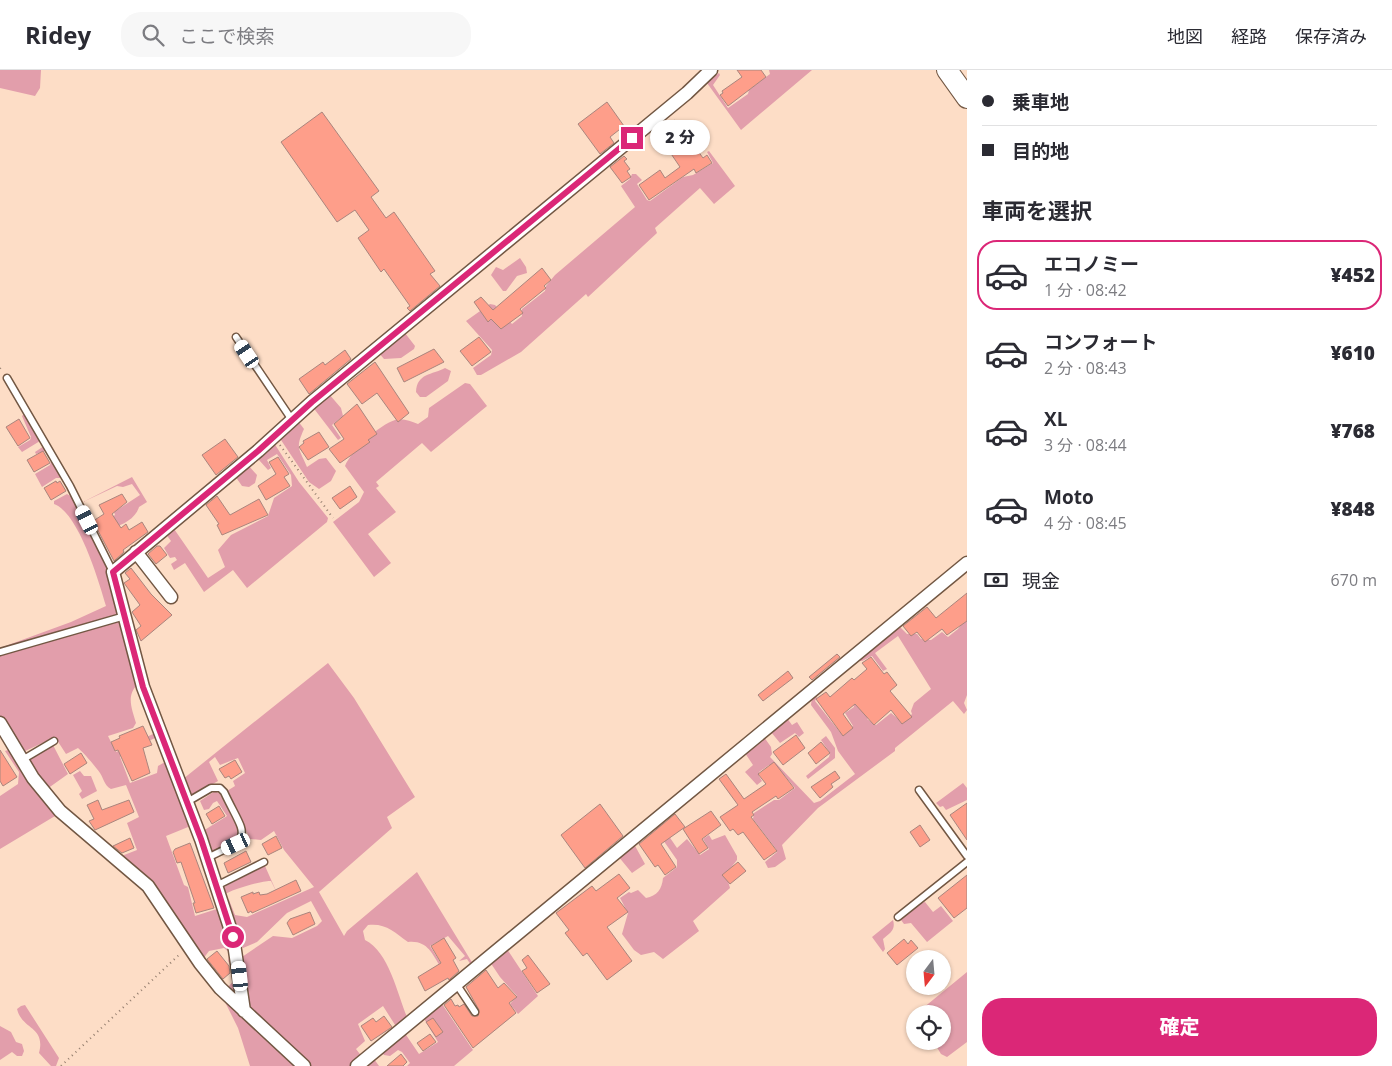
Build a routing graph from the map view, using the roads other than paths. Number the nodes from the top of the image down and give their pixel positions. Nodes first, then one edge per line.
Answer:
1 (712, 70) edge
2 (947, 70) edge
3 (967, 98) edge
4 (236, 337) dead end
5 (7, 378) dead end
6 (292, 420) junction
7 (136, 552) junction
8 (967, 563) edge
9 (113, 572) junction
10 (171, 597) dead end
11 (125, 616) junction
12 (0, 652) edge
13 (0, 723) edge
14 (54, 741) dead end
15 (21, 761) junction
16 (919, 790) dead end
17 (188, 802) junction
18 (967, 856) edge
19 (207, 858) junction
20 (264, 862) dead end
21 (967, 862) edge
22 (216, 886) junction
23 (898, 917) dead end
24 (457, 985) junction
25 (244, 1011) junction
26 (475, 1012) dead end
27 (304, 1066) edge
28 (357, 1066) edge

1 - 6 street
2 - 3 main road
4 - 6 lane
5 - 9 lane
6 - 7 street
7 - 9 street
7 - 10 street
8 - 24 street
9 - 11 street
11 - 12 lane
11 - 17 street
13 - 15 street
14 - 15 lane
15 - 25 street
16 - 18 lane
17 - 19 street
17 - 19 lane
19 - 22 street
20 - 22 lane
21 - 23 lane
22 - 25 street
24 - 26 lane
24 - 28 street
25 - 27 street

